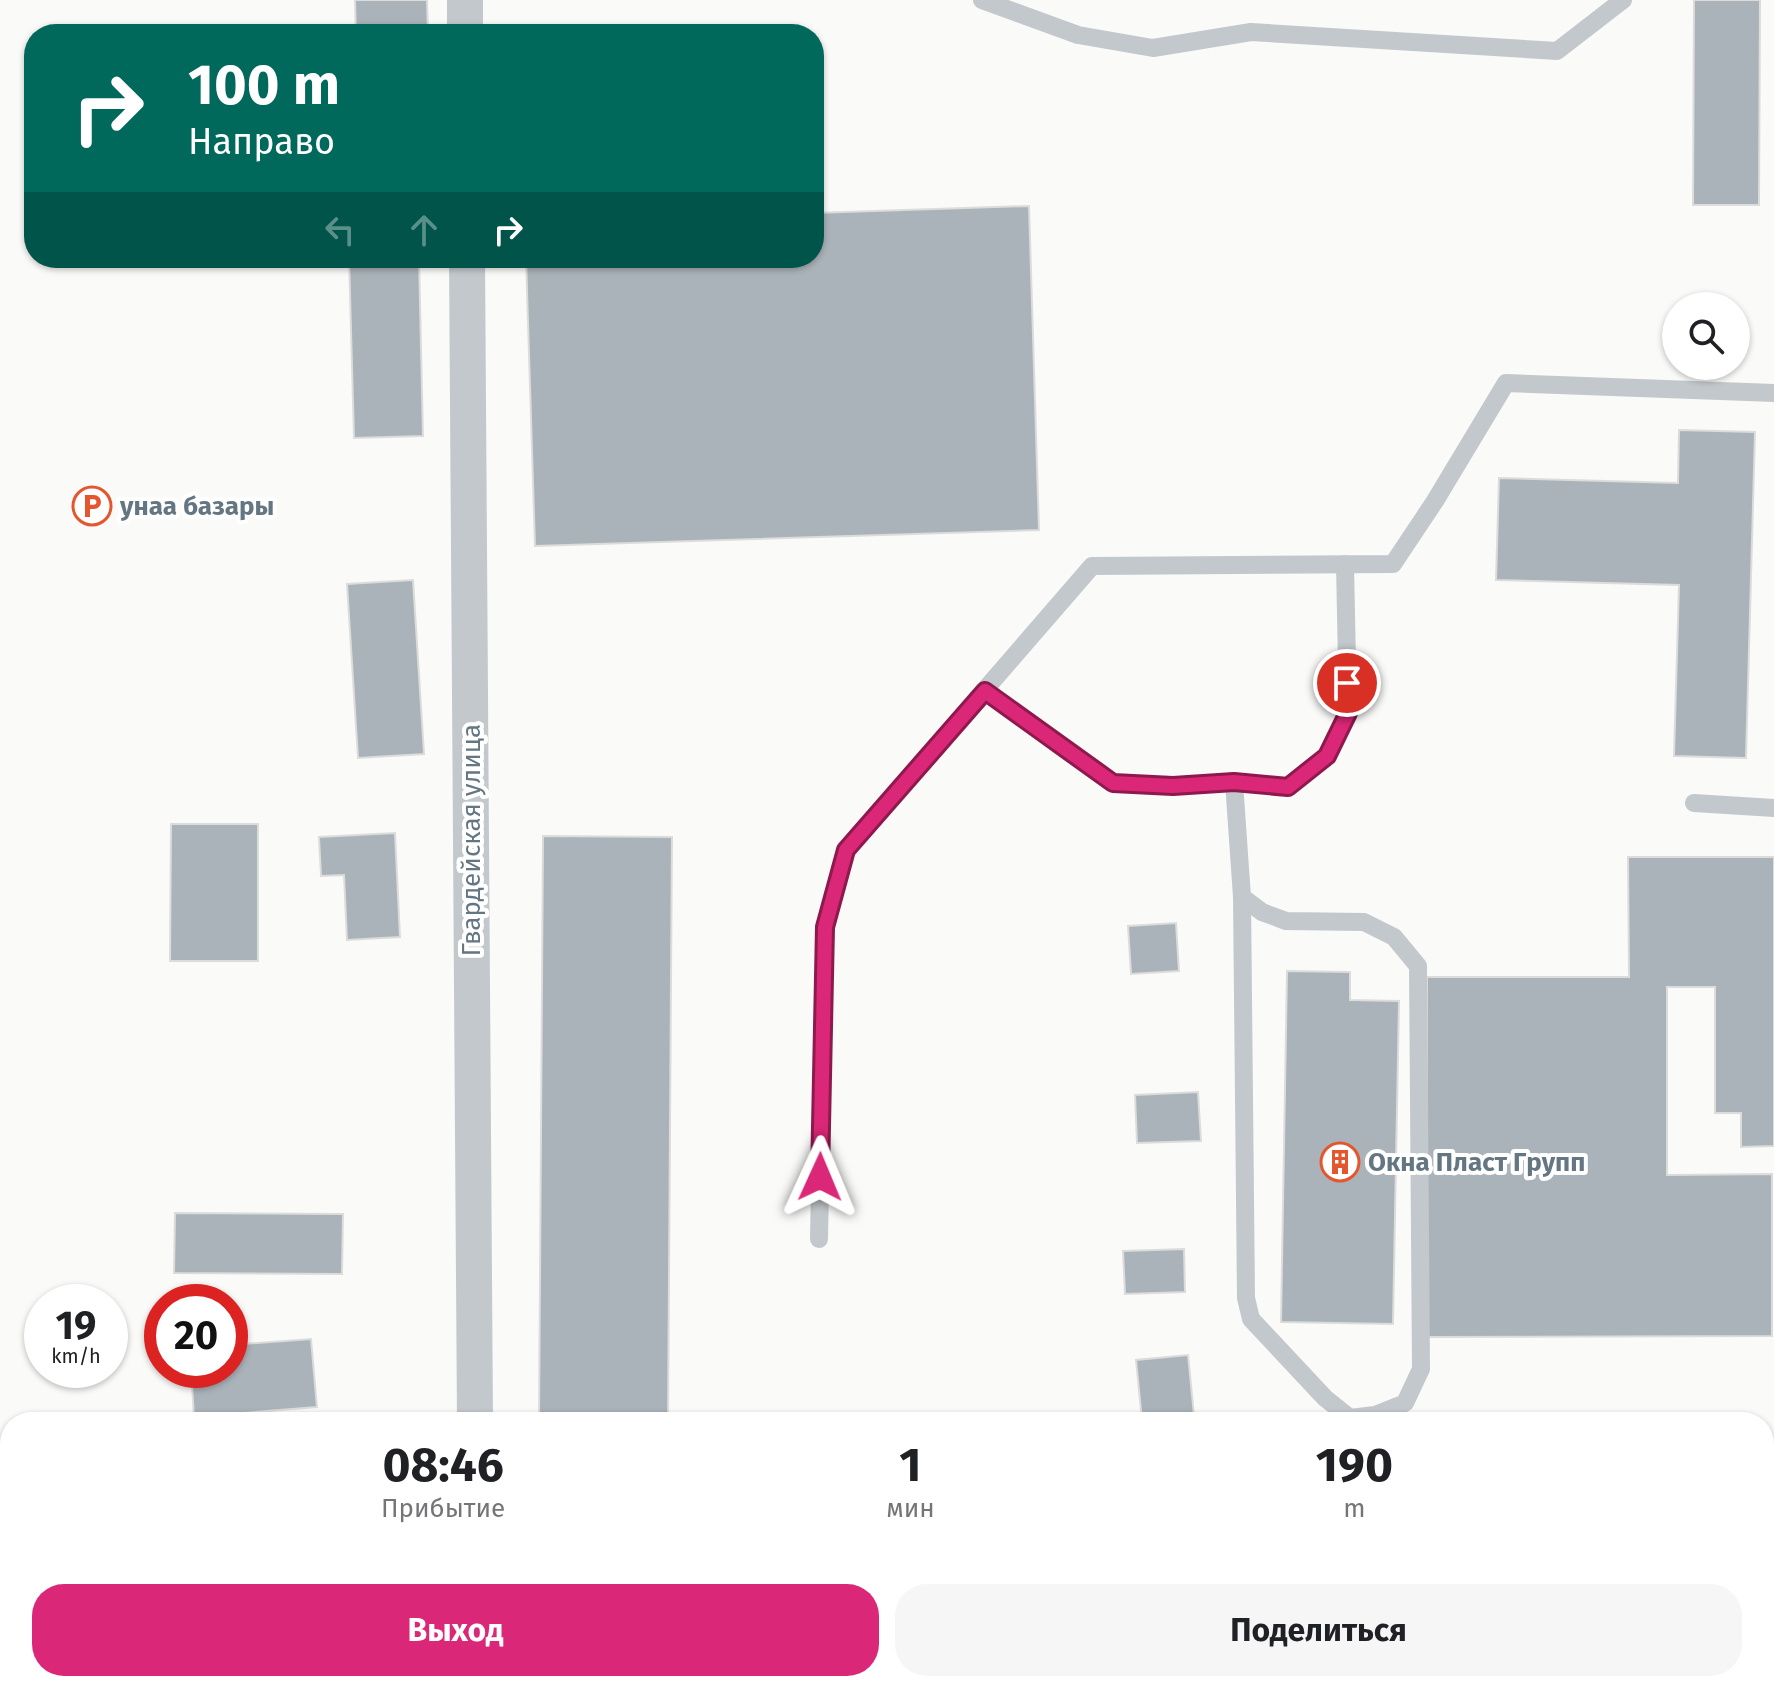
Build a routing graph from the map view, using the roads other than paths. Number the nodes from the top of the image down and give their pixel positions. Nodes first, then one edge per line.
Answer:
1 (465, 0) edge
2 (982, 0) edge
3 (1623, 0) edge
4 (465, 24) edge
5 (467, 268) edge
6 (1774, 393) edge
7 (1345, 564) junction
8 (985, 691) junction
9 (1234, 782) junction
10 (1694, 803) dead end
11 (1774, 808) edge
12 (1242, 897) junction
13 (819, 1239) dead end
14 (475, 1412) edge
15 (1342, 1412) edge
16 (1382, 1412) edge

1 - 4 street
2 - 3 lane
5 - 14 street, Гвардейская улица
6 - 7 lane
7 - 8 lane
7 - 9 lane
8 - 9 lane
8 - 13 lane
9 - 12 lane
10 - 11 lane
12 - 15 lane
12 - 16 lane

